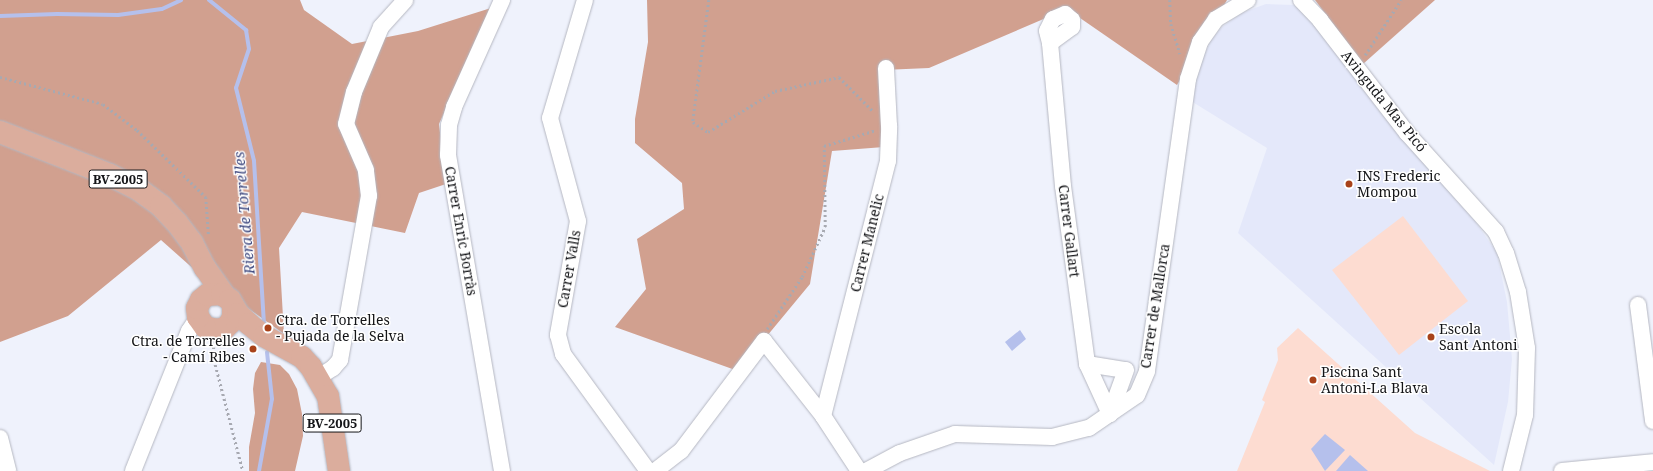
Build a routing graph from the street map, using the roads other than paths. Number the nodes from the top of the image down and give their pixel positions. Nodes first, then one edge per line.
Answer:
1 (405, 0) edge
2 (502, 0) edge
3 (585, 0) edge
4 (1248, 0) edge
5 (1301, 0) edge
6 (1050, 43) dead end
7 (886, 68) dead end
8 (0, 132) edge
9 (215, 305) junction
10 (1638, 305) dead end
11 (264, 336) junction
12 (1087, 364) junction
13 (318, 377) junction
14 (1110, 414) junction
15 (823, 416) junction
16 (1653, 421) edge
17 (0, 438) edge
18 (1653, 462) edge
19 (8, 471) edge
20 (133, 471) edge
21 (339, 471) edge
22 (502, 471) edge
23 (648, 471) edge
24 (655, 471) edge
25 (859, 471) edge
26 (866, 471) edge
27 (1511, 471) edge
28 (1562, 471) edge

1 - 13 street
2 - 22 street, Carrer Enric Borràs
3 - 23 street, Carrer Valls
4 - 14 street, Carrer de Mallorca
5 - 27 street, Avinguda Mas Picó
6 - 12 street, Carrer Gallart
7 - 15 street, Carrer Manelic
8 - 9 main road, BV-2005
9 - 11 main road, BV-2005
9 - 11 main road, BV-2005
9 - 20 street
10 - 16 street
11 - 13 main road, BV-2005
12 - 14 street, Carrer Gallart
12 - 14 street
13 - 21 main road, BV-2005
14 - 26 street, Carrer de Mallorca
15 - 24 street
15 - 25 street
17 - 19 street
18 - 28 street

